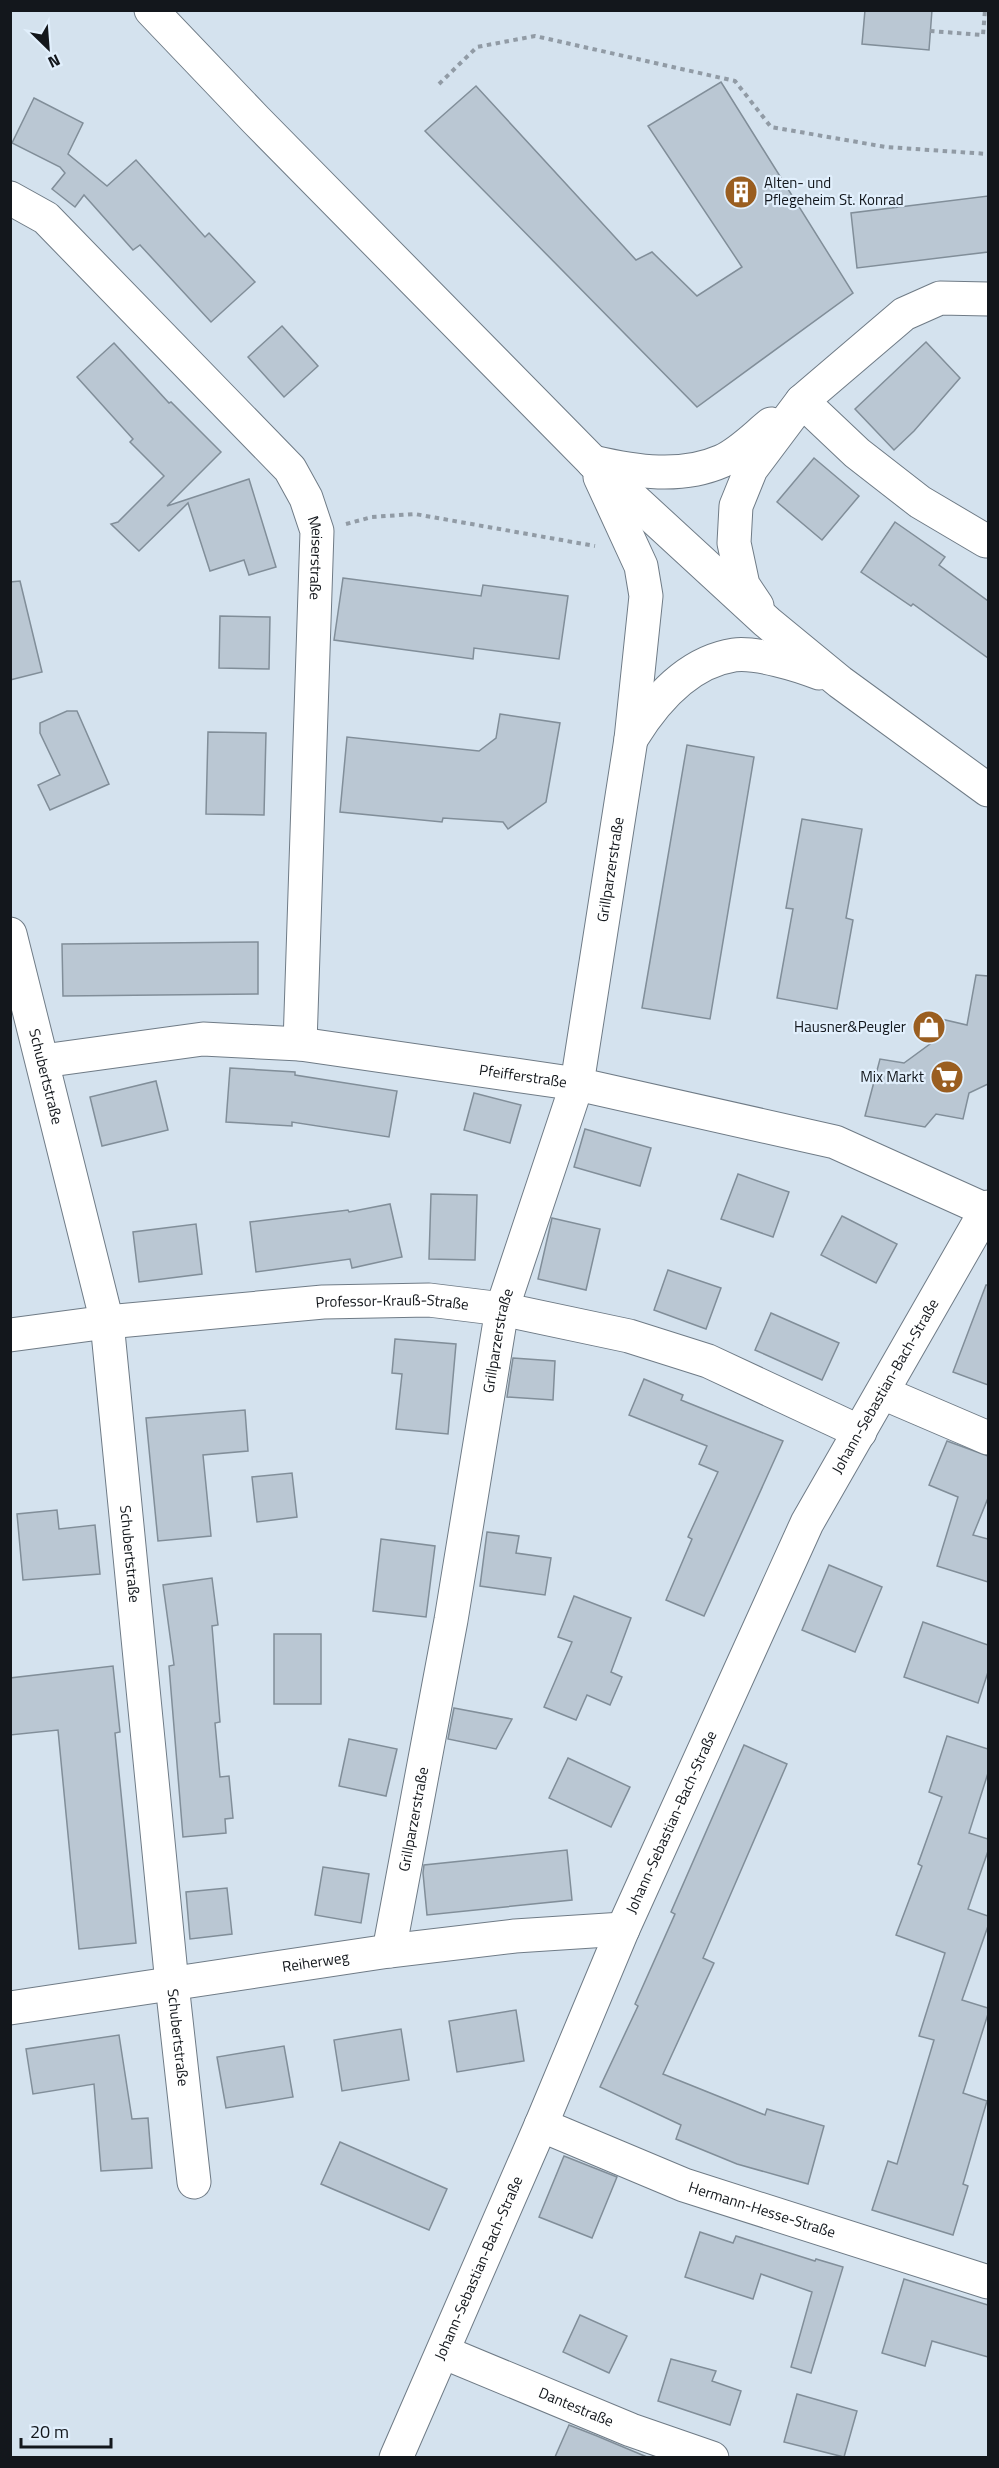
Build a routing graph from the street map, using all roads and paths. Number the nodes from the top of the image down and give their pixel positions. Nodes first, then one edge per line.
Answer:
1 (151, 10) edge
2 (985, 10) edge
3 (930, 31) dead end
4 (439, 84) dead end
5 (988, 154) edge
6 (10, 198) edge
7 (988, 299) edge
8 (802, 401) junction
9 (593, 462) junction
10 (986, 541) dead end
11 (767, 622) junction
12 (840, 681) junction
13 (631, 738) junction
14 (988, 790) edge
15 (10, 934) edge
16 (300, 1044) junction
17 (43, 1061) junction
18 (577, 1084) junction
19 (987, 1209) edge
20 (502, 1309) junction
21 (107, 1322) junction
22 (10, 1335) edge
23 (883, 1393) junction
24 (860, 1432) junction
25 (988, 1438) edge
26 (622, 1929) junction
27 (389, 1951) junction
28 (171, 1984) junction
29 (10, 2008) edge
30 (541, 2125) junction
31 (194, 2182) dead end
32 (988, 2278) edge
33 (443, 2352) junction
34 (396, 2457) edge
35 (712, 2457) edge

1 - 9 street
2 - 3 path
4 - 5 path
6 - 16 street, Meiserstraße
7 - 8 street
8 - 9 street
8 - 10 street
8 - 11 street
9 - 11 street
9 - 13 street, Grillparzerstraße
11 - 12 street
12 - 13 street
12 - 14 street
13 - 18 street, Grillparzerstraße
15 - 17 street, Schubertstraße
16 - 17 street, Pfeifferstraße
16 - 18 street, Pfeifferstraße
17 - 21 street, Schubertstraße
18 - 19 street, Pfeifferstraße
18 - 20 street, Grillparzerstraße
19 - 23 street, Johann-Sebastian-Bach-Straße
20 - 21 street, Professor-Krauß-Straße
20 - 24 street, Professor-Krauß-Straße
20 - 27 street, Grillparzerstraße
21 - 22 street, Professor-Krauß-Straße
21 - 28 street, Schubertstraße
23 - 24 street, Johann-Sebastian-Bach-Straße
23 - 25 street
24 - 26 street, Johann-Sebastian-Bach-Straße
26 - 27 street, Reiherweg
26 - 30 street, Johann-Sebastian-Bach-Straße
27 - 28 street, Reiherweg
28 - 29 street, Reiherweg
28 - 31 street, Schubertstraße
30 - 32 street, Hermann-Hesse-Straße
30 - 33 street, Johann-Sebastian-Bach-Straße
33 - 34 street, Johann-Sebastian-Bach-Straße
33 - 35 street, Dantestraße

